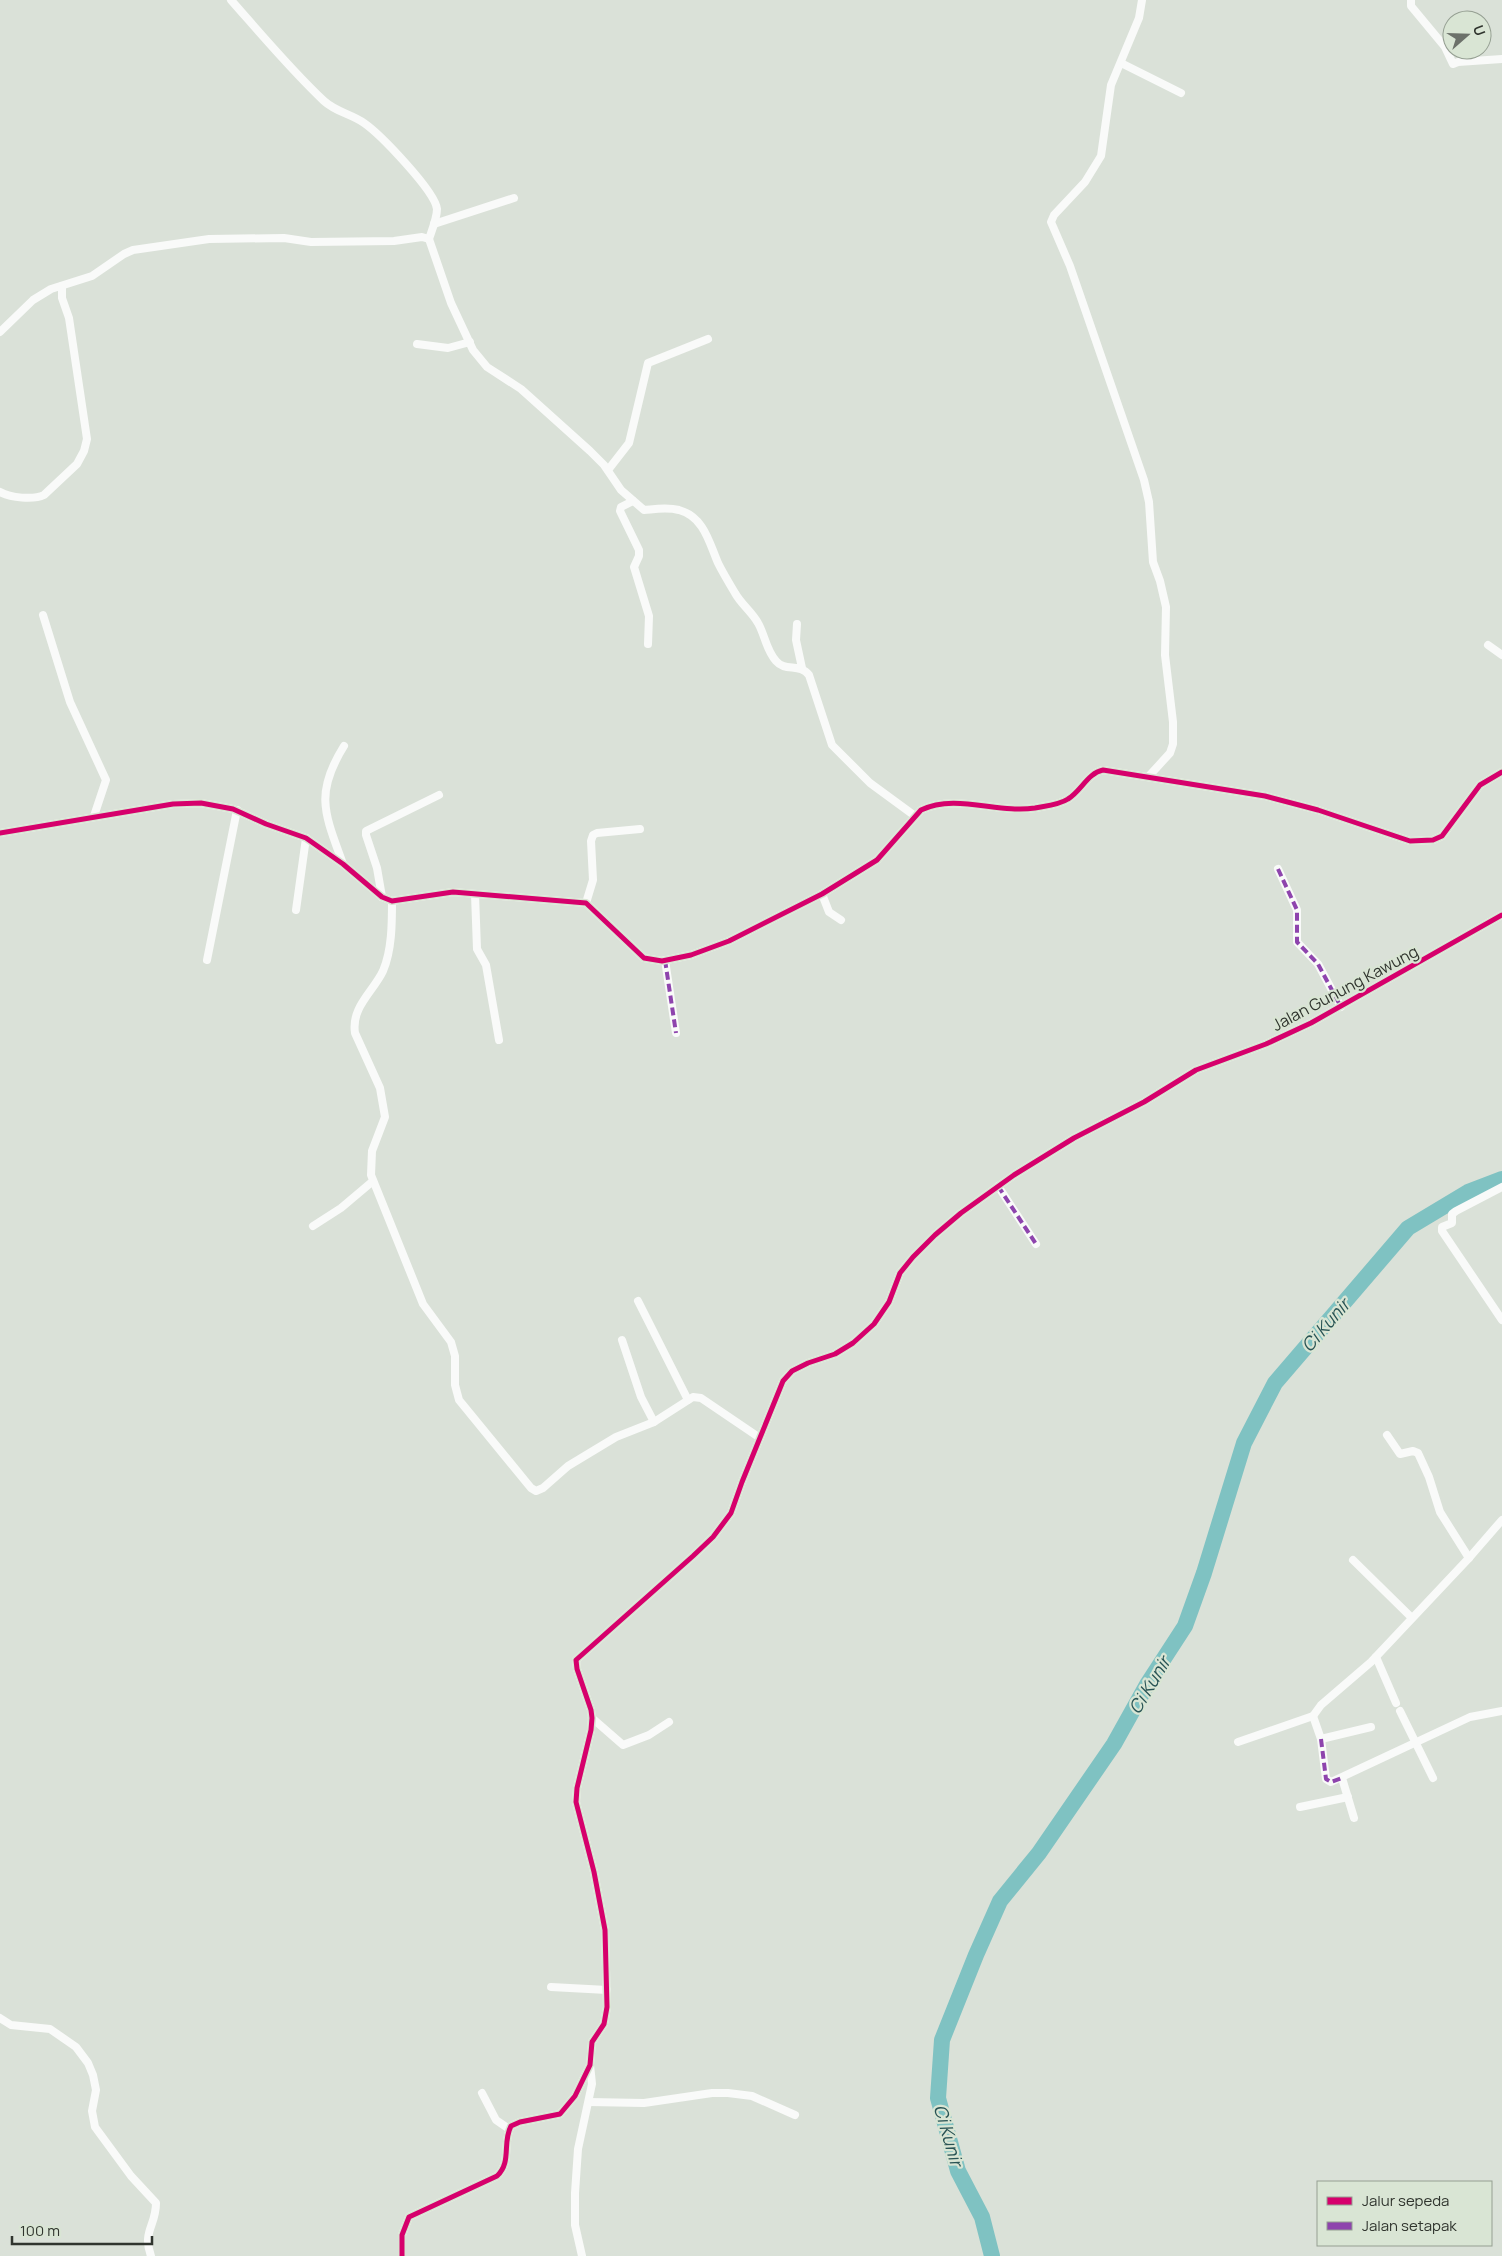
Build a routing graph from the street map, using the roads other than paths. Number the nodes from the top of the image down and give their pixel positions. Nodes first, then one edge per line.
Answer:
1 (231, 0) edge
2 (1142, 0) edge
3 (1411, 0) edge
4 (1502, 60) edge
5 (1121, 63) junction
6 (1181, 93) dead end
7 (514, 198) dead end
8 (434, 224) junction
9 (429, 238) junction
10 (62, 286) junction
11 (0, 332) edge
12 (708, 339) dead end
13 (470, 342) junction
14 (417, 344) dead end
15 (608, 470) junction
16 (0, 492) edge
17 (633, 501) junction
18 (43, 615) dead end
19 (797, 624) dead end
20 (648, 644) dead end
21 (1488, 645) dead end
22 (1502, 655) edge
23 (802, 668) junction
24 (344, 746) dead end
25 (1502, 772) edge
26 (1149, 776) junction
27 (439, 795) dead end
28 (237, 810) junction
29 (94, 816) junction
30 (916, 816) junction
31 (640, 828) dead end
32 (0, 833) edge
33 (306, 838) junction
34 (343, 864) junction
35 (1278, 869) dead end
36 (475, 894) junction
37 (822, 894) junction
38 (382, 897) junction
39 (392, 901) junction
40 (586, 904) junction
41 (296, 910) dead end
42 (1502, 915) edge
43 (841, 920) dead end
44 (208, 960) dead end
45 (665, 960) junction
46 (1341, 1007) junction
47 (676, 1033) dead end
48 (499, 1040) dead end
49 (373, 1181) junction
50 (998, 1186) junction
51 (1502, 1187) edge
52 (313, 1226) dead end
53 (1036, 1244) dead end
54 (638, 1301) dead end
55 (1502, 1320) edge
56 (622, 1340) dead end
57 (688, 1400) junction
58 (654, 1422) junction
59 (1387, 1435) dead end
60 (760, 1438) junction
61 (1502, 1520) edge
62 (1469, 1558) junction
63 (1354, 1560) dead end
64 (1411, 1617) junction
65 (1376, 1657) junction
66 (1396, 1703) dead end
67 (1400, 1711) dead end
68 (1502, 1711) edge
69 (1314, 1716) junction
70 (592, 1718) junction
71 (669, 1722) dead end
72 (1371, 1727) dead end
73 (1320, 1739) junction
74 (1238, 1742) dead end
75 (1415, 1743) junction
76 (1342, 1778) junction
77 (1433, 1778) dead end
78 (1348, 1797) junction
79 (1300, 1808) dead end
80 (1354, 1818) dead end
81 (551, 1988) dead end
82 (607, 1990) junction
83 (0, 2018) edge
84 (590, 2065) junction
85 (482, 2093) dead end
86 (589, 2102) junction
87 (795, 2116) dead end
88 (509, 2129) junction
89 (151, 2256) edge
90 (402, 2256) edge
91 (582, 2256) edge

1 - 8 street
2 - 5 street
3 - 4 street
5 - 6 street
5 - 26 street
7 - 8 street
8 - 9 street
9 - 10 street
9 - 13 street
10 - 11 street
10 - 16 street
12 - 15 street
13 - 14 street
13 - 15 street
15 - 17 street
17 - 20 street
17 - 23 street
18 - 29 street
19 - 23 street
21 - 22 street
23 - 30 street
24 - 34 street
25 - 26 street
26 - 30 street
27 - 38 street
28 - 29 street
28 - 33 street
28 - 44 street
29 - 32 street
30 - 37 street
31 - 40 street
33 - 34 street
33 - 41 street
34 - 38 street
35 - 46 street
36 - 39 street
36 - 40 street
36 - 48 street
37 - 43 street
37 - 45 street
38 - 39 street
39 - 49 street
40 - 45 street
42 - 46 street, Jalan Gunung Kawung
45 - 47 street
46 - 50 street, Jalan Gunung Kawung
49 - 52 street
49 - 58 street
50 - 53 street
50 - 60 street, Jalan Gunung Kawung
51 - 55 street
54 - 57 street
56 - 58 street
57 - 58 street
57 - 60 street
59 - 62 street
60 - 70 street, Jalan Gunung Kawung
61 - 62 street
62 - 64 street
63 - 64 street
64 - 65 street
65 - 66 street
65 - 69 street
67 - 75 street
68 - 75 street
69 - 73 street
69 - 74 street
70 - 71 street
70 - 82 street
72 - 73 street
73 - 76 street
75 - 76 street
75 - 77 street
76 - 78 street
78 - 79 street
78 - 80 street
81 - 82 street
82 - 84 street
83 - 89 street
84 - 86 street
84 - 88 street
85 - 88 street
86 - 87 street
86 - 91 street
88 - 90 street

